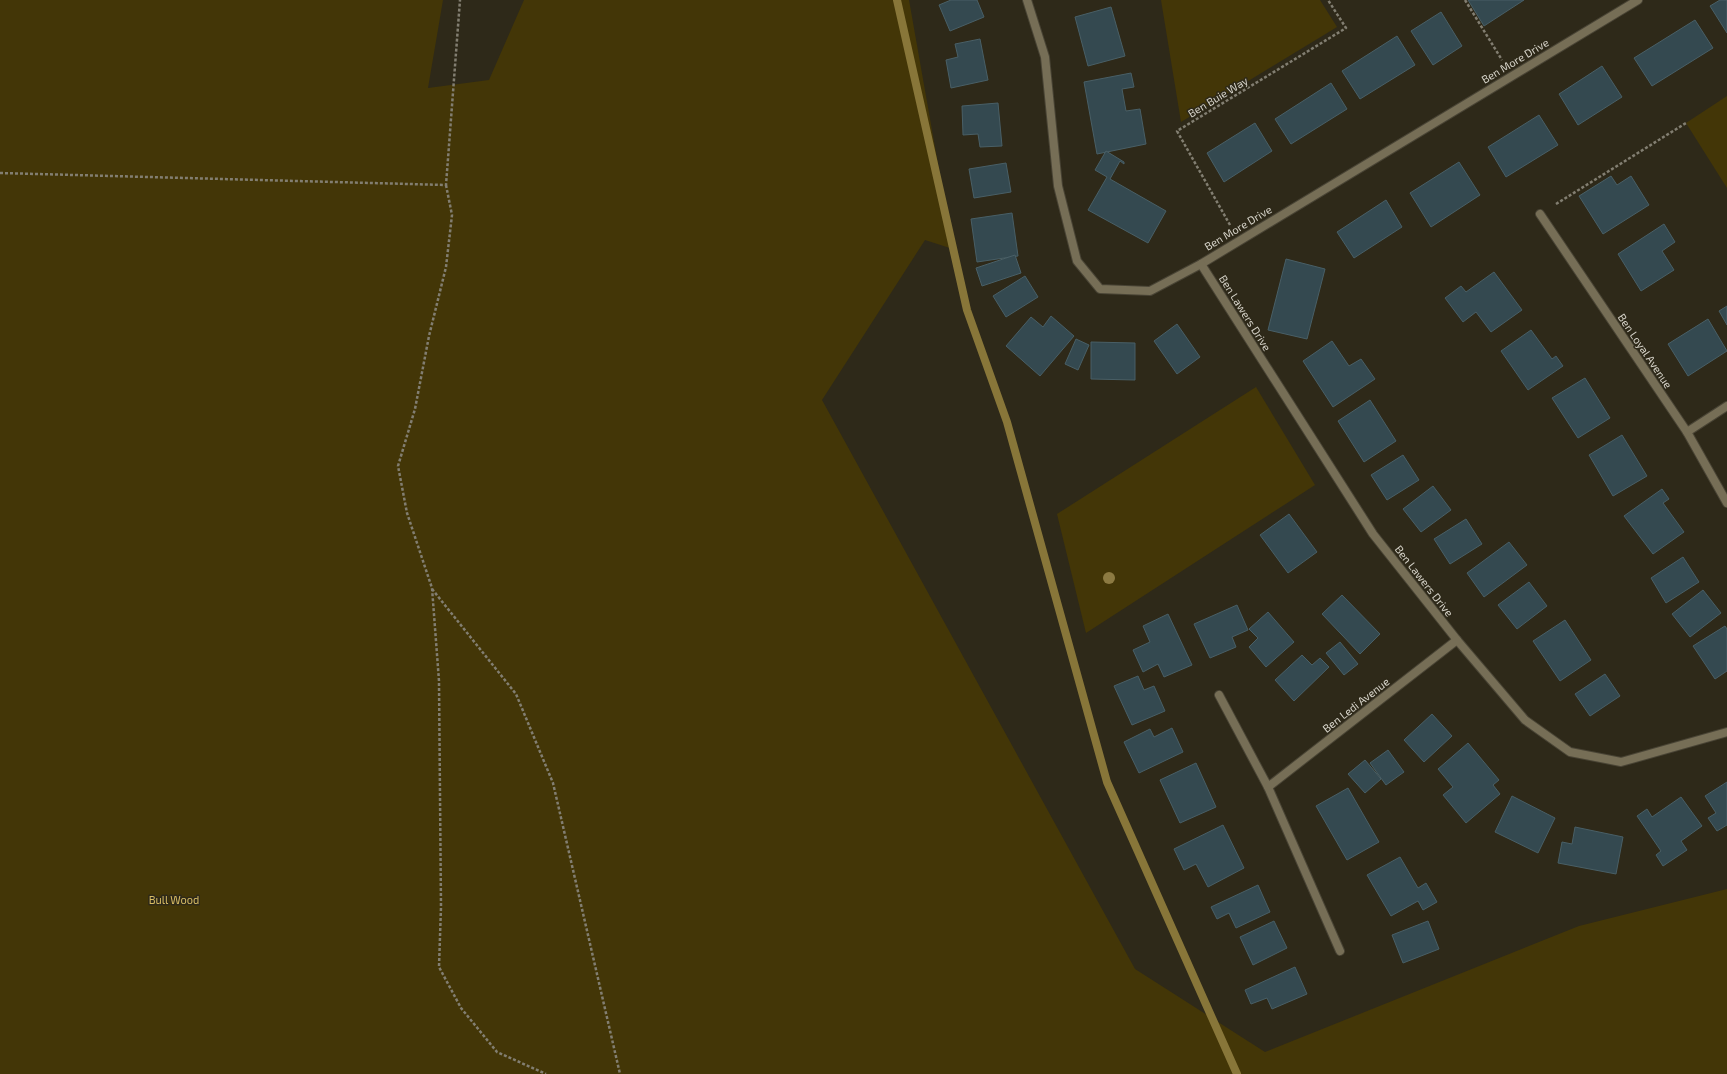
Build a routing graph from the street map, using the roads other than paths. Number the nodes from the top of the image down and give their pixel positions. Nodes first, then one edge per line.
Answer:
1 (1027, 0) edge
2 (1638, 0) edge
3 (1540, 214) road end
4 (1201, 264) junction
5 (1727, 406) edge
6 (1687, 432) junction
7 (1727, 503) edge
8 (1458, 640) junction
9 (1219, 696) dead end
10 (1727, 732) edge
11 (1268, 787) junction
12 (1340, 951) dead end

1 - 4 street, Ben More Drive
2 - 4 street, Ben More Drive
3 - 6 street, Ben Loyal Avenue
4 - 8 street, Ben Lawers Drive
5 - 6 street
6 - 7 street, Ben Loyal Avenue
8 - 10 street, Ben Lawers Drive
8 - 11 street, Ben Ledi Avenue
9 - 11 street
11 - 12 street

